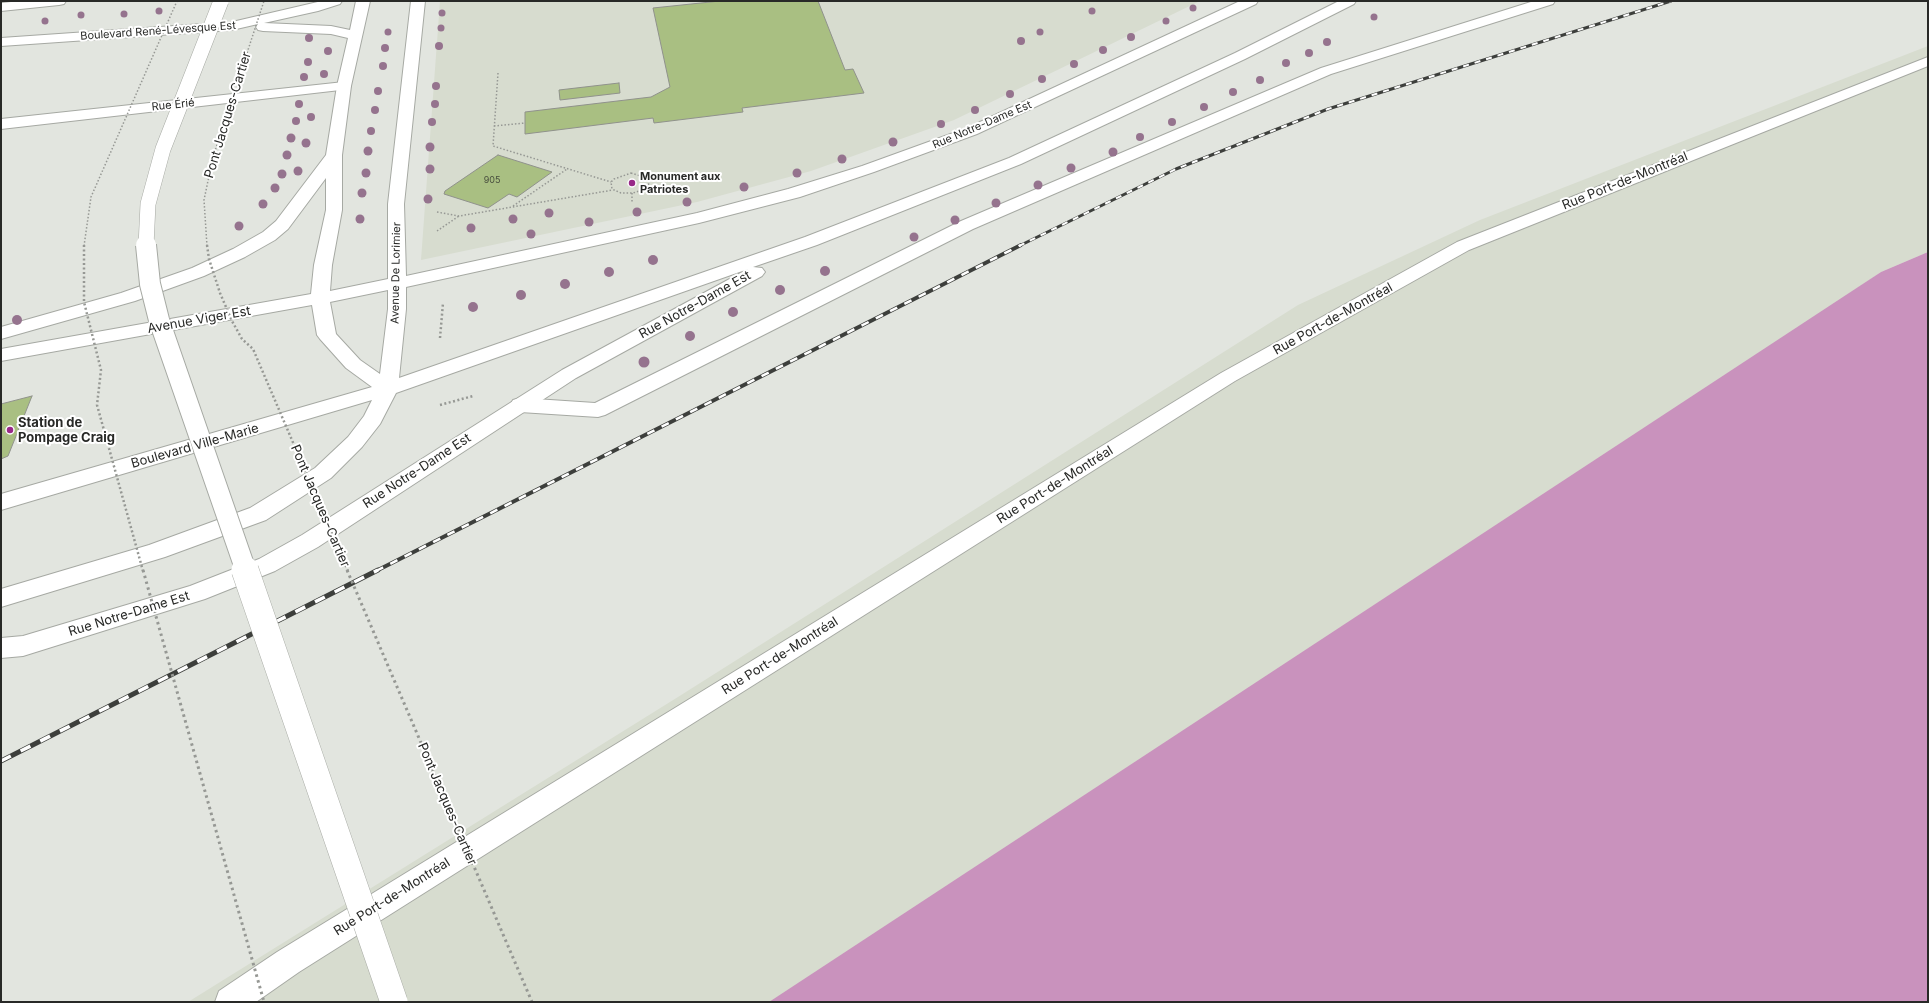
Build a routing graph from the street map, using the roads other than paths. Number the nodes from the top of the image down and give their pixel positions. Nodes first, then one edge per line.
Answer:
1 (59, 1) edge
2 (221, 1) edge
3 (335, 1) edge
4 (364, 1) edge
5 (418, 1) edge
6 (1251, 1) edge
7 (1349, 1) edge
8 (1548, 1) edge
9 (1, 7) edge
10 (232, 26) junction
11 (355, 35) junction
12 (1, 42) edge
13 (1928, 61) edge
14 (344, 86) junction
15 (1, 124) edge
16 (334, 155) junction
17 (811, 241) junction
18 (397, 283) junction
19 (320, 298) junction
20 (1, 333) edge
21 (1, 355) edge
22 (388, 389) junction
23 (520, 405) junction
24 (1, 502) edge
25 (1, 598) edge
26 (1, 648) edge
27 (230, 1002) edge
28 (394, 1002) edge

1 - 9 main road
2 - 28 main road, bridge
3 - 10 main road, Boulevard René-Lévesque Est
4 - 11 main road
5 - 18 main road, Avenue De Lorimier
6 - 18 main road, Rue Notre-Dame Est
7 - 17 main road, Rue Notre-Dame Est
8 - 23 main road
10 - 11 main road
10 - 12 main road, Boulevard René-Lévesque Est
11 - 14 main road
13 - 27 main road, Rue Port-de-Montréal
14 - 15 main road, Rue Érié
14 - 16 main road
16 - 19 main road
16 - 20 main road
17 - 22 main road, Rue Notre-Dame Est
17 - 23 main road, Rue Notre-Dame Est
18 - 19 main road, Avenue Viger Est
18 - 22 main road, Avenue De Lorimier
19 - 21 main road, Avenue Viger Est
19 - 22 main road
22 - 24 main road, Boulevard Ville-Marie
22 - 25 main road, Avenue De Lorimier
23 - 26 main road, Rue Notre-Dame Est

